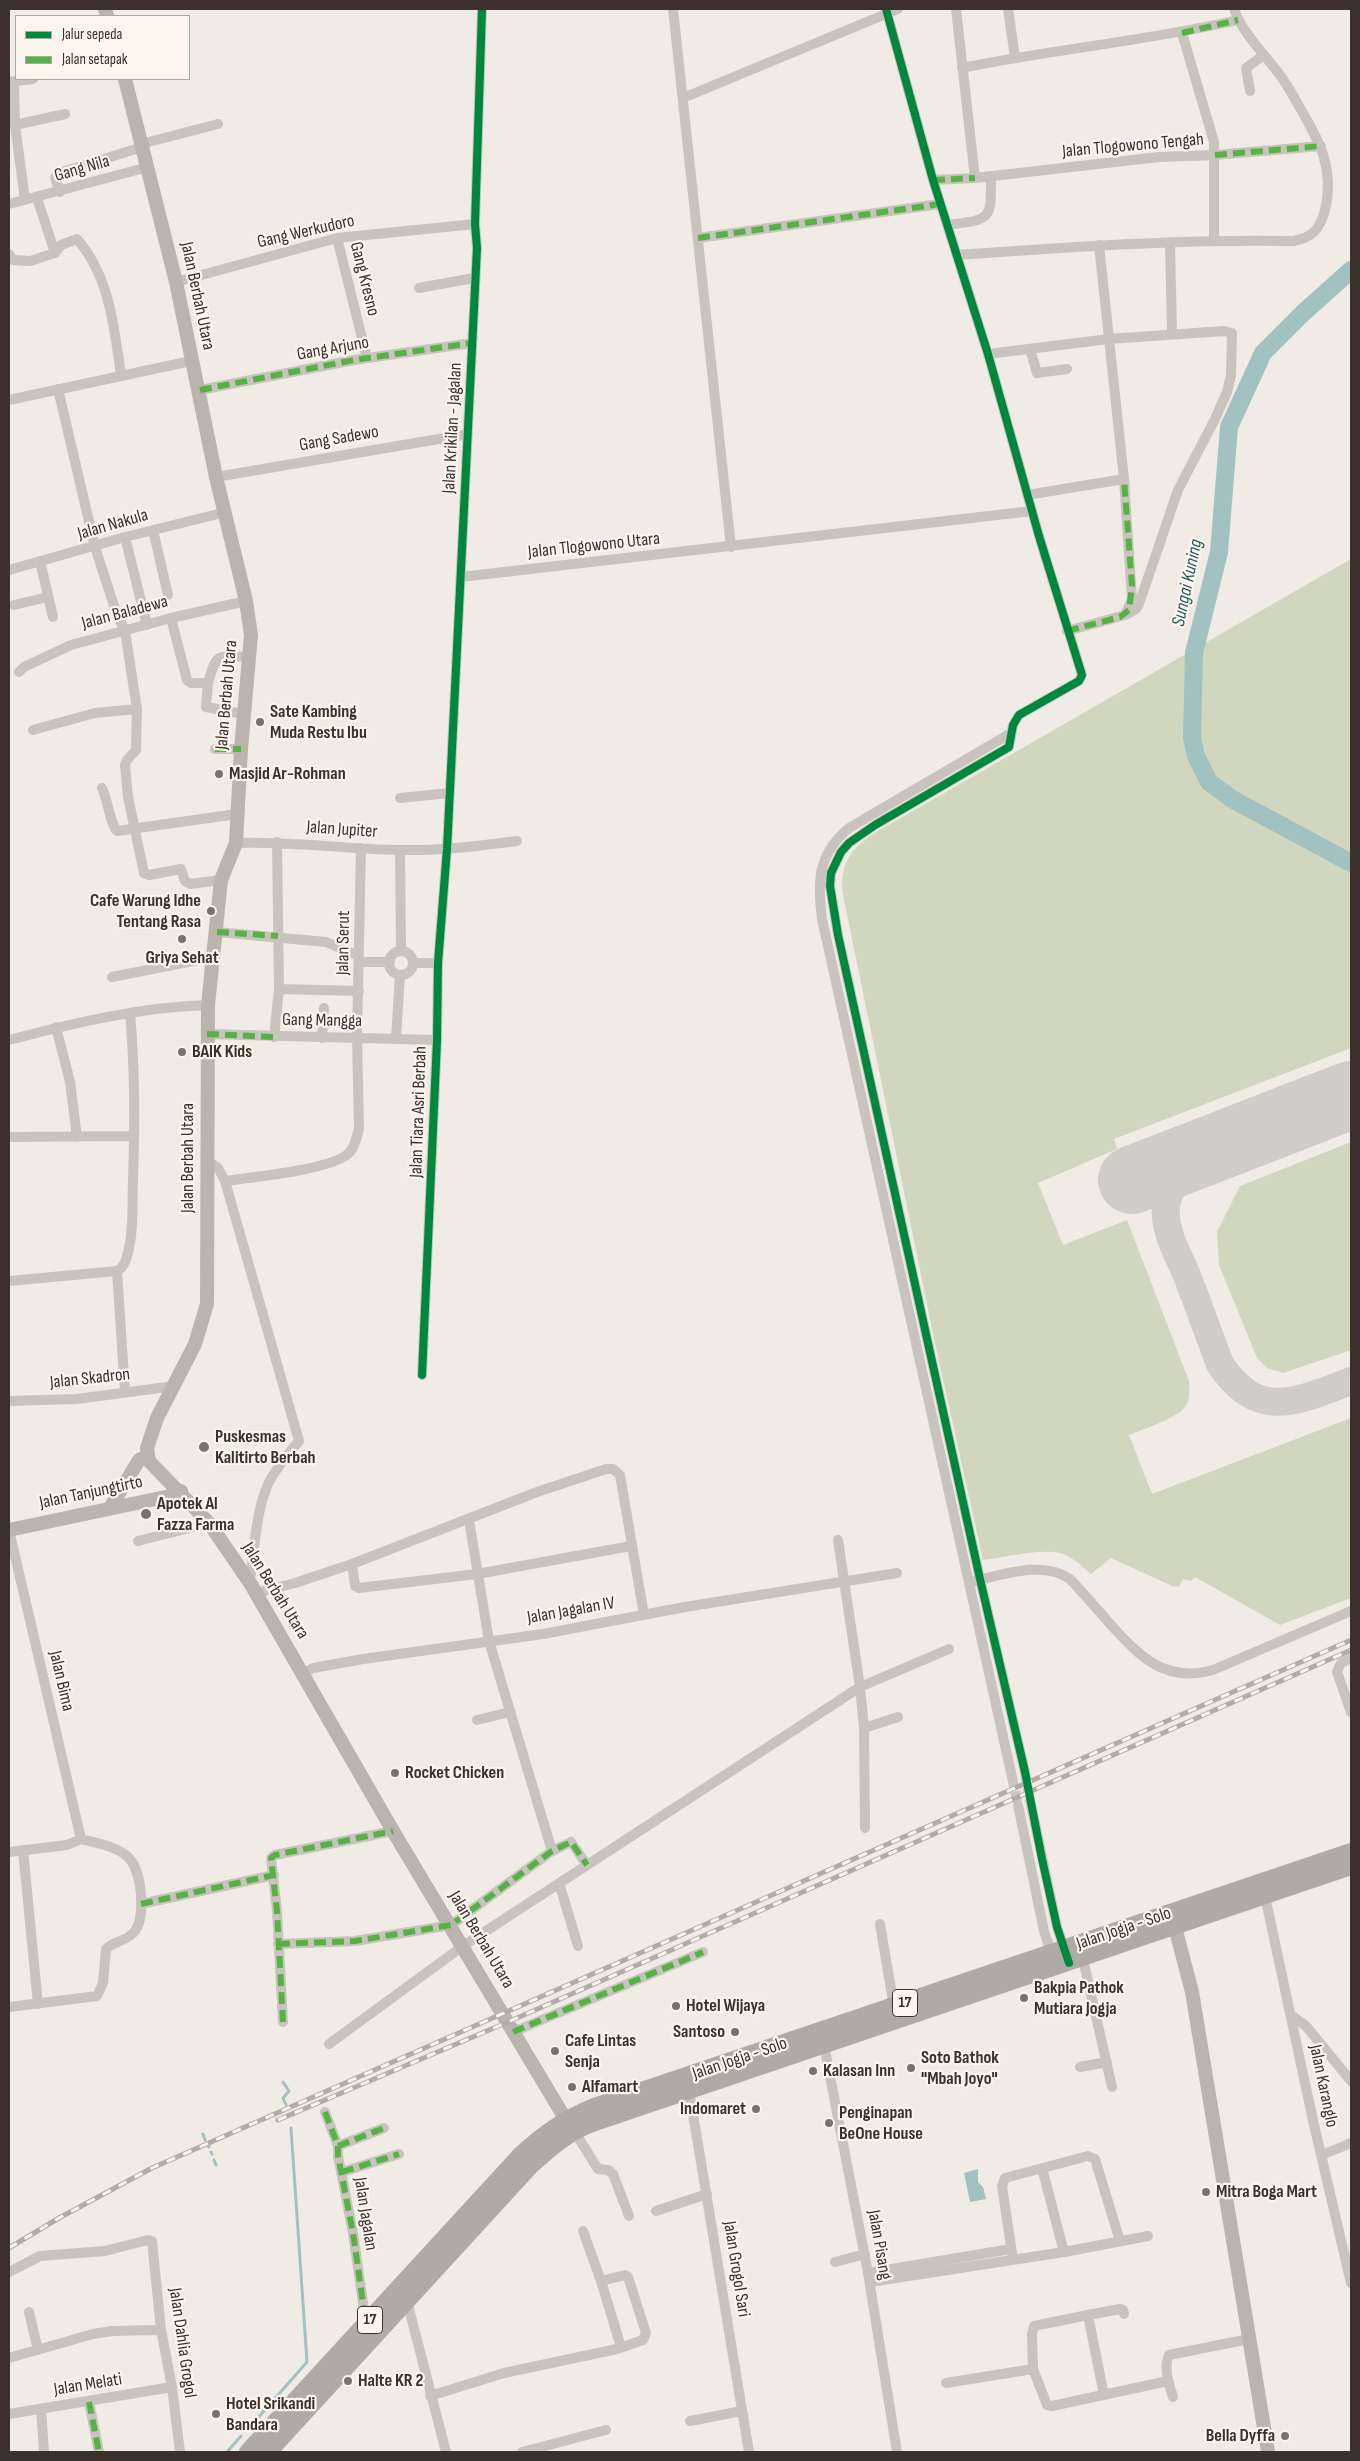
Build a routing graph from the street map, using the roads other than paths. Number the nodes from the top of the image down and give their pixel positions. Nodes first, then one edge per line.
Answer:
1 (482, 9) edge
2 (673, 9) edge
3 (898, 9) edge
4 (956, 9) edge
5 (1008, 9) edge
6 (1234, 9) edge
7 (887, 11) edge
8 (1238, 20) junction
9 (1182, 33) junction
10 (1264, 55) junction
11 (1015, 57) junction
12 (962, 68) junction
13 (25, 80) edge
14 (124, 80) edge
15 (11, 82) edge
16 (1250, 91) dead end
17 (682, 98) junction
18 (66, 114) dead end
19 (218, 124) dead end
20 (14, 125) junction
21 (142, 146) junction
22 (1321, 146) junction
23 (1215, 155) junction
24 (148, 167) junction
25 (991, 176) junction
26 (974, 178) junction
27 (933, 180) junction
28 (60, 192) junction
29 (37, 198) junction
30 (24, 200) junction
31 (9, 204) edge
32 (940, 204) junction
33 (475, 224) junction
34 (947, 225) junction
35 (337, 238) junction
36 (698, 238) junction
37 (1214, 240) junction
38 (1170, 242) junction
39 (1099, 245) junction
40 (55, 252) junction
41 (9, 254) edge
42 (958, 256) junction
43 (474, 278) junction
44 (176, 282) junction
45 (420, 288) dead end
46 (1172, 334) junction
47 (1108, 340) junction
48 (472, 343) junction
49 (1030, 348) junction
50 (988, 354) junction
51 (367, 358) junction
52 (191, 361) junction
53 (1067, 369) dead end
54 (121, 375) junction
55 (58, 389) junction
56 (200, 390) junction
57 (9, 400) edge
58 (468, 434) junction
59 (216, 477) junction
60 (1124, 478) junction
61 (1027, 495) junction
62 (1032, 511) junction
63 (226, 512) junction
64 (153, 530) junction
65 (125, 537) junction
66 (95, 547) junction
67 (731, 547) junction
68 (40, 561) junction
69 (9, 570) edge
70 (462, 577) junction
71 (168, 595) dead end
72 (48, 597) junction
73 (246, 600) junction
74 (14, 605) dead end
75 (1125, 614) junction
76 (53, 616) dead end
77 (170, 618) junction
78 (147, 625) junction
79 (125, 631) junction
80 (1067, 632) junction
81 (249, 657) junction
82 (19, 672) dead end
83 (208, 683) junction
84 (137, 709) junction
85 (243, 714) junction
86 (32, 730) dead end
87 (1012, 733) junction
88 (215, 749) dead end
89 (240, 749) junction
90 (102, 788) dead end
91 (449, 793) junction
92 (400, 798) dead end
93 (237, 814) junction
94 (135, 827) junction
95 (517, 841) dead end
96 (277, 842) junction
97 (236, 843) junction
98 (361, 848) junction
99 (400, 850) junction
100 (447, 850) junction
101 (221, 880) junction
102 (216, 932) junction
103 (278, 936) junction
104 (401, 951) junction
105 (213, 957) junction
106 (359, 959) junction
107 (390, 962) junction
108 (413, 963) junction
109 (438, 963) junction
110 (400, 975) junction
111 (112, 977) dead end
112 (279, 990) junction
113 (359, 990) junction
114 (208, 1005) junction
115 (324, 1008) dead end
116 (130, 1013) junction
117 (56, 1027) junction
118 (206, 1034) junction
119 (274, 1037) junction
120 (357, 1037) junction
121 (322, 1038) junction
122 (396, 1039) junction
123 (9, 1040) edge
124 (437, 1040) junction
125 (134, 1136) junction
126 (9, 1137) edge
127 (77, 1137) junction
128 (207, 1160) junction
129 (225, 1181) junction
130 (117, 1271) junction
131 (9, 1281) edge
132 (915, 1341) junction
133 (929, 1344) junction
134 (422, 1375) dead end
135 (174, 1386) junction
136 (124, 1392) junction
137 (9, 1401) edge
138 (148, 1455) junction
139 (181, 1491) junction
140 (110, 1508) junction
141 (469, 1520) junction
142 (210, 1523) junction
143 (9, 1530) edge
144 (838, 1540) dead end
145 (138, 1541) dead end
146 (631, 1546) junction
147 (352, 1564) junction
148 (896, 1573) dead end
149 (477, 1574) junction
150 (248, 1579) junction
151 (980, 1579) junction
152 (844, 1581) junction
153 (968, 1582) junction
154 (256, 1593) junction
155 (1351, 1611) edge
156 (644, 1615) junction
157 (488, 1641) junction
158 (949, 1649) dead end
159 (1351, 1658) edge
160 (304, 1673) junction
161 (860, 1687) junction
162 (510, 1712) junction
163 (1351, 1712) edge
164 (898, 1718) dead end
165 (477, 1720) dead end
166 (864, 1728) junction
167 (1025, 1772) tunnel mouth
168 (1012, 1777) tunnel mouth
169 (1030, 1800) tunnel mouth
170 (1018, 1805) tunnel mouth
171 (865, 1828) dead end
172 (393, 1831) junction
173 (81, 1839) junction
174 (23, 1850) junction
175 (552, 1851) junction
176 (9, 1852) edge
177 (1351, 1852) edge
178 (587, 1865) junction
179 (1351, 1866) edge
180 (274, 1875) junction
181 (560, 1883) junction
182 (1265, 1896) junction
183 (141, 1904) junction
184 (880, 1924) dead end
185 (451, 1925) junction
186 (1175, 1927) junction
187 (278, 1944) junction
188 (463, 1946) junction
189 (578, 1946) dead end
190 (702, 1952) dead end
191 (1065, 1958) junction
192 (38, 2004) junction
193 (894, 2007) junction
194 (9, 2008) edge
195 (1292, 2020) junction
196 (283, 2022) dead end
197 (513, 2032) junction
198 (329, 2044) dead end
199 (824, 2045) junction
200 (1107, 2062) junction
201 (1080, 2067) dead end
202 (1351, 2081) edge
203 (1112, 2087) dead end
204 (689, 2090) junction
205 (324, 2112) dead end
206 (570, 2125) junction
207 (384, 2128) dead end
208 (1351, 2143) edge
209 (338, 2146) junction
210 (399, 2154) dead end
211 (1322, 2155) junction
212 (1042, 2168) junction
213 (342, 2172) junction
214 (707, 2194) junction
215 (656, 2211) dead end
216 (629, 2216) dead end
217 (583, 2231) dead end
218 (1148, 2236) dead end
219 (1120, 2241) junction
220 (1064, 2252) junction
221 (865, 2254) junction
222 (1012, 2254) junction
223 (836, 2262) dead end
224 (9, 2272) edge
225 (869, 2277) junction
226 (601, 2280) junction
227 (1351, 2282) edge
228 (407, 2301) junction
229 (28, 2312) dead end
230 (1124, 2314) dead end
231 (1088, 2315) junction
232 (366, 2324) junction
233 (161, 2330) junction
234 (1249, 2339) junction
235 (621, 2347) junction
236 (38, 2350) junction
237 (9, 2358) edge
238 (1034, 2368) junction
239 (1168, 2381) junction
240 (946, 2383) dead end
241 (172, 2387) junction
242 (1104, 2395) junction
243 (430, 2396) junction
244 (1173, 2397) dead end
245 (89, 2402) junction
246 (41, 2409) junction
247 (742, 2411) junction
248 (9, 2414) edge
249 (690, 2421) dead end
250 (606, 2430) dead end
251 (259, 2450) edge
252 (44, 2452) edge
253 (99, 2452) edge
254 (180, 2452) edge
255 (446, 2452) edge
256 (522, 2452) edge
257 (749, 2452) edge
258 (897, 2452) edge
259 (1268, 2452) edge

1 - 33 street, Jalan Krikilan - Jagalan
2 - 17 street
3 - 7 street
4 - 12 street
5 - 11 street
6 - 8 street
7 - 17 street
7 - 27 street
8 - 9 street
8 - 10 street
9 - 11 street
9 - 23 street, Jalan Tlogowono Tengah
10 - 16 street
10 - 22 street
11 - 12 street
12 - 26 street
13 - 15 street
14 - 21 main road, Jalan Berbah Utara
15 - 20 street
17 - 36 street
18 - 20 street
19 - 21 street
20 - 30 street
21 - 24 main road, Jalan Berbah Utara
21 - 28 street
22 - 23 street
22 - 37 street
23 - 25 street, Jalan Tlogowono Tengah
23 - 37 street
24 - 28 street, Gang Nila
24 - 44 main road, Jalan Berbah Utara
25 - 26 street, Jalan Tlogowono Tengah
25 - 34 street
26 - 27 street, Jalan Tlogowono Tengah
27 - 32 street
28 - 29 street, Gang Nila
29 - 30 street, Gang Nila
29 - 40 street
30 - 31 street, Gang Nila
32 - 34 street
32 - 36 street
33 - 35 street, Gang Werkudoro
33 - 43 street, Jalan Krikilan - Jagalan
34 - 42 street
35 - 44 street, Gang Werkudoro
35 - 51 street, Gang Kresno
36 - 67 street
37 - 38 street
38 - 39 street
38 - 46 street
39 - 42 street
39 - 47 street
40 - 41 street
40 - 54 street
42 - 50 street
43 - 45 street
43 - 48 street, Jalan Krikilan - Jagalan
44 - 52 main road, Jalan Berbah Utara
46 - 47 street
46 - 75 street
47 - 49 street
47 - 60 street
48 - 51 street, Gang Arjuno
48 - 58 street, Jalan Krikilan - Jagalan
49 - 50 street
49 - 53 street
50 - 61 street
51 - 56 street, Gang Arjuno
52 - 54 street
52 - 56 main road, Jalan Berbah Utara
54 - 55 street
55 - 57 street
55 - 66 street
56 - 59 main road, Jalan Berbah Utara
58 - 59 street, Gang Sadewo
58 - 70 street, Jalan Krikilan - Jagalan
59 - 63 main road, Jalan Berbah Utara
60 - 61 street
60 - 75 street
61 - 62 street
62 - 67 street, Jalan Tlogowono Utara
62 - 80 street
63 - 64 street, Jalan Nakula
63 - 73 main road, Jalan Berbah Utara
64 - 65 street, Jalan Nakula
64 - 71 street
65 - 66 street, Jalan Nakula
65 - 78 street
66 - 68 street, Jalan Nakula
66 - 79 street
67 - 70 street, Jalan Tlogowono Utara
68 - 69 street, Jalan Nakula
68 - 72 street
70 - 91 street, Jalan Krikilan - Jagalan
72 - 74 street
72 - 76 street
73 - 77 street, Jalan Baladewa
73 - 81 main road, Jalan Berbah Utara
75 - 80 street
77 - 78 street, Jalan Baladewa
77 - 83 street
78 - 79 street, Jalan Baladewa
79 - 82 street, Jalan Baladewa
79 - 84 street
80 - 87 street
81 - 83 street
81 - 85 main road, Jalan Berbah Utara
83 - 85 street
84 - 86 street
84 - 94 street
85 - 89 main road, Jalan Berbah Utara
87 - 132 street
87 - 133 street
88 - 89 street
89 - 93 main road, Jalan Berbah Utara
90 - 94 street
91 - 92 street
91 - 100 street, Jalan Krikilan - Jagalan
93 - 94 street
93 - 97 main road, Jalan Berbah Utara
94 - 101 street
95 - 100 street, Jalan Jupiter
96 - 97 street, Jalan Jupiter
96 - 98 street, Jalan Jupiter
96 - 103 street
97 - 101 main road, Jalan Berbah Utara
98 - 99 street, Jalan Jupiter
98 - 106 street, Jalan Serut
99 - 100 street, Jalan Jupiter
99 - 104 street
100 - 109 street, Jalan Tiara Asri Berbah
101 - 102 main road, Jalan Berbah Utara
102 - 103 street
102 - 105 main road, Jalan Berbah Utara
103 - 106 street
103 - 112 street
104 - 107 street
104 - 108 street
105 - 111 street
105 - 114 main road, Jalan Berbah Utara
106 - 107 street
106 - 113 street, Jalan Serut
107 - 110 street
108 - 109 street
108 - 110 street
109 - 124 street, Jalan Tiara Asri Berbah
110 - 122 street
112 - 113 street
112 - 119 street
113 - 120 street, Jalan Serut
114 - 116 street
114 - 118 main road, Jalan Berbah Utara
115 - 121 street
116 - 117 street
116 - 125 street
117 - 123 street
117 - 127 street
118 - 119 street, Gang Mangga
118 - 128 main road, Jalan Berbah Utara
119 - 121 street, Gang Mangga
120 - 121 street, Gang Mangga
120 - 122 street, Gang Mangga
120 - 129 street, Jalan Serut
122 - 124 street, Gang Mangga
124 - 134 street, Jalan Tiara Asri Berbah
125 - 127 street
125 - 130 street
126 - 127 street
128 - 129 street
128 - 135 main road, Jalan Berbah Utara
129 - 150 street
130 - 131 street
130 - 136 street
132 - 133 street
132 - 153 street
133 - 151 street
135 - 136 street, Jalan Skadron
135 - 138 main road, Jalan Berbah Utara
136 - 137 street, Jalan Skadron
138 - 139 main road, Jalan Berbah Utara
138 - 140 main road
139 - 140 main road, Jalan Tanjungtirto
139 - 142 main road, Jalan Berbah Utara
140 - 143 main road, Jalan Tanjungtirto
141 - 146 street
141 - 147 street
141 - 149 street
142 - 145 street
142 - 150 main road, Jalan Berbah Utara
143 - 173 street, Jalan Bima
144 - 152 street
146 - 149 street
146 - 156 street
147 - 149 street
147 - 154 street
148 - 152 street, Jalan Jagalan IV
149 - 157 street
150 - 154 main road, Jalan Berbah Utara
151 - 153 street
151 - 155 street
151 - 167 street
152 - 156 street, Jalan Jagalan IV
152 - 161 street
153 - 168 street
154 - 160 main road, Jalan Berbah Utara
156 - 157 street, Jalan Jagalan IV
157 - 160 street, Jalan Jagalan IV
157 - 162 street
158 - 161 street
159 - 163 street
160 - 172 main road, Jalan Berbah Utara
161 - 166 street
161 - 178 street
162 - 165 street
162 - 175 street
164 - 166 street
166 - 171 street
169 - 191 street
170 - 191 street
172 - 180 street
172 - 185 main road, Jalan Berbah Utara
173 - 174 street
173 - 183 street
174 - 176 street
174 - 192 street
175 - 178 street
175 - 185 street
177 - 191 highway, Jalan Jogja - Solo / 17
178 - 181 street
179 - 182 highway, Jalan Jogja - Solo / 17
180 - 183 street
180 - 187 street
181 - 188 street
181 - 189 street
182 - 186 highway, Jalan Jogja - Solo / 17
182 - 195 street, Jalan Karanglo
183 - 192 street
184 - 193 street
185 - 187 street
185 - 188 main road, Jalan Berbah Utara
186 - 191 highway, Jalan Jogja - Solo / 17
186 - 234 main road
187 - 196 street
188 - 197 main road, Jalan Berbah Utara
188 - 198 street
190 - 197 street
191 - 193 highway, Jalan Jogja - Solo / 17
191 - 199 highway, Jalan Jogja - Solo / 17
191 - 200 street
192 - 194 street
193 - 206 highway, Jalan Jogja - Solo / 17
195 - 202 street
195 - 211 street, Jalan Karanglo
197 - 206 main road, Jalan Berbah Utara
199 - 204 highway, Jalan Jogja - Solo / 17
199 - 221 street, Jalan Pisang
200 - 201 street
200 - 203 street
204 - 206 highway, Jalan Jogja - Solo / 17
204 - 214 street, Jalan Grogol Sari
205 - 209 street, Jalan Jagalan
206 - 216 street
206 - 228 highway, Jalan Jogja - Solo / 17
206 - 232 highway, Jalan Jogja - Solo / 17
207 - 209 street
208 - 211 street
209 - 213 street, Jalan Jagalan
210 - 213 street
211 - 227 street, Jalan Karanglo
212 - 219 street
212 - 220 street
212 - 222 street
213 - 232 street, Jalan Jagalan
214 - 215 street
214 - 247 street, Jalan Grogol Sari
217 - 226 street
218 - 219 street
219 - 220 street
220 - 222 street
221 - 223 street
221 - 225 street, Jalan Pisang
222 - 225 street
224 - 233 street, Jalan Dahlia Grogol
225 - 258 street, Jalan Pisang
226 - 235 street
226 - 235 street
228 - 243 street
228 - 251 highway, Jalan Jogja - Solo / 17
229 - 236 street
230 - 231 street
231 - 238 street
231 - 242 street
232 - 251 highway, Jalan Jogja - Solo / 17
233 - 236 street
233 - 241 street, Jalan Dahlia Grogol
234 - 239 street
234 - 259 main road
235 - 243 street
236 - 237 street
238 - 240 street
238 - 242 street
239 - 242 street
239 - 244 street
241 - 245 street, Jalan Melati
241 - 254 street, Jalan Dahlia Grogol
243 - 255 street
245 - 246 street, Jalan Melati
245 - 253 street
246 - 248 street, Jalan Melati
246 - 252 street
247 - 249 street
247 - 257 street, Jalan Grogol Sari
250 - 256 street

